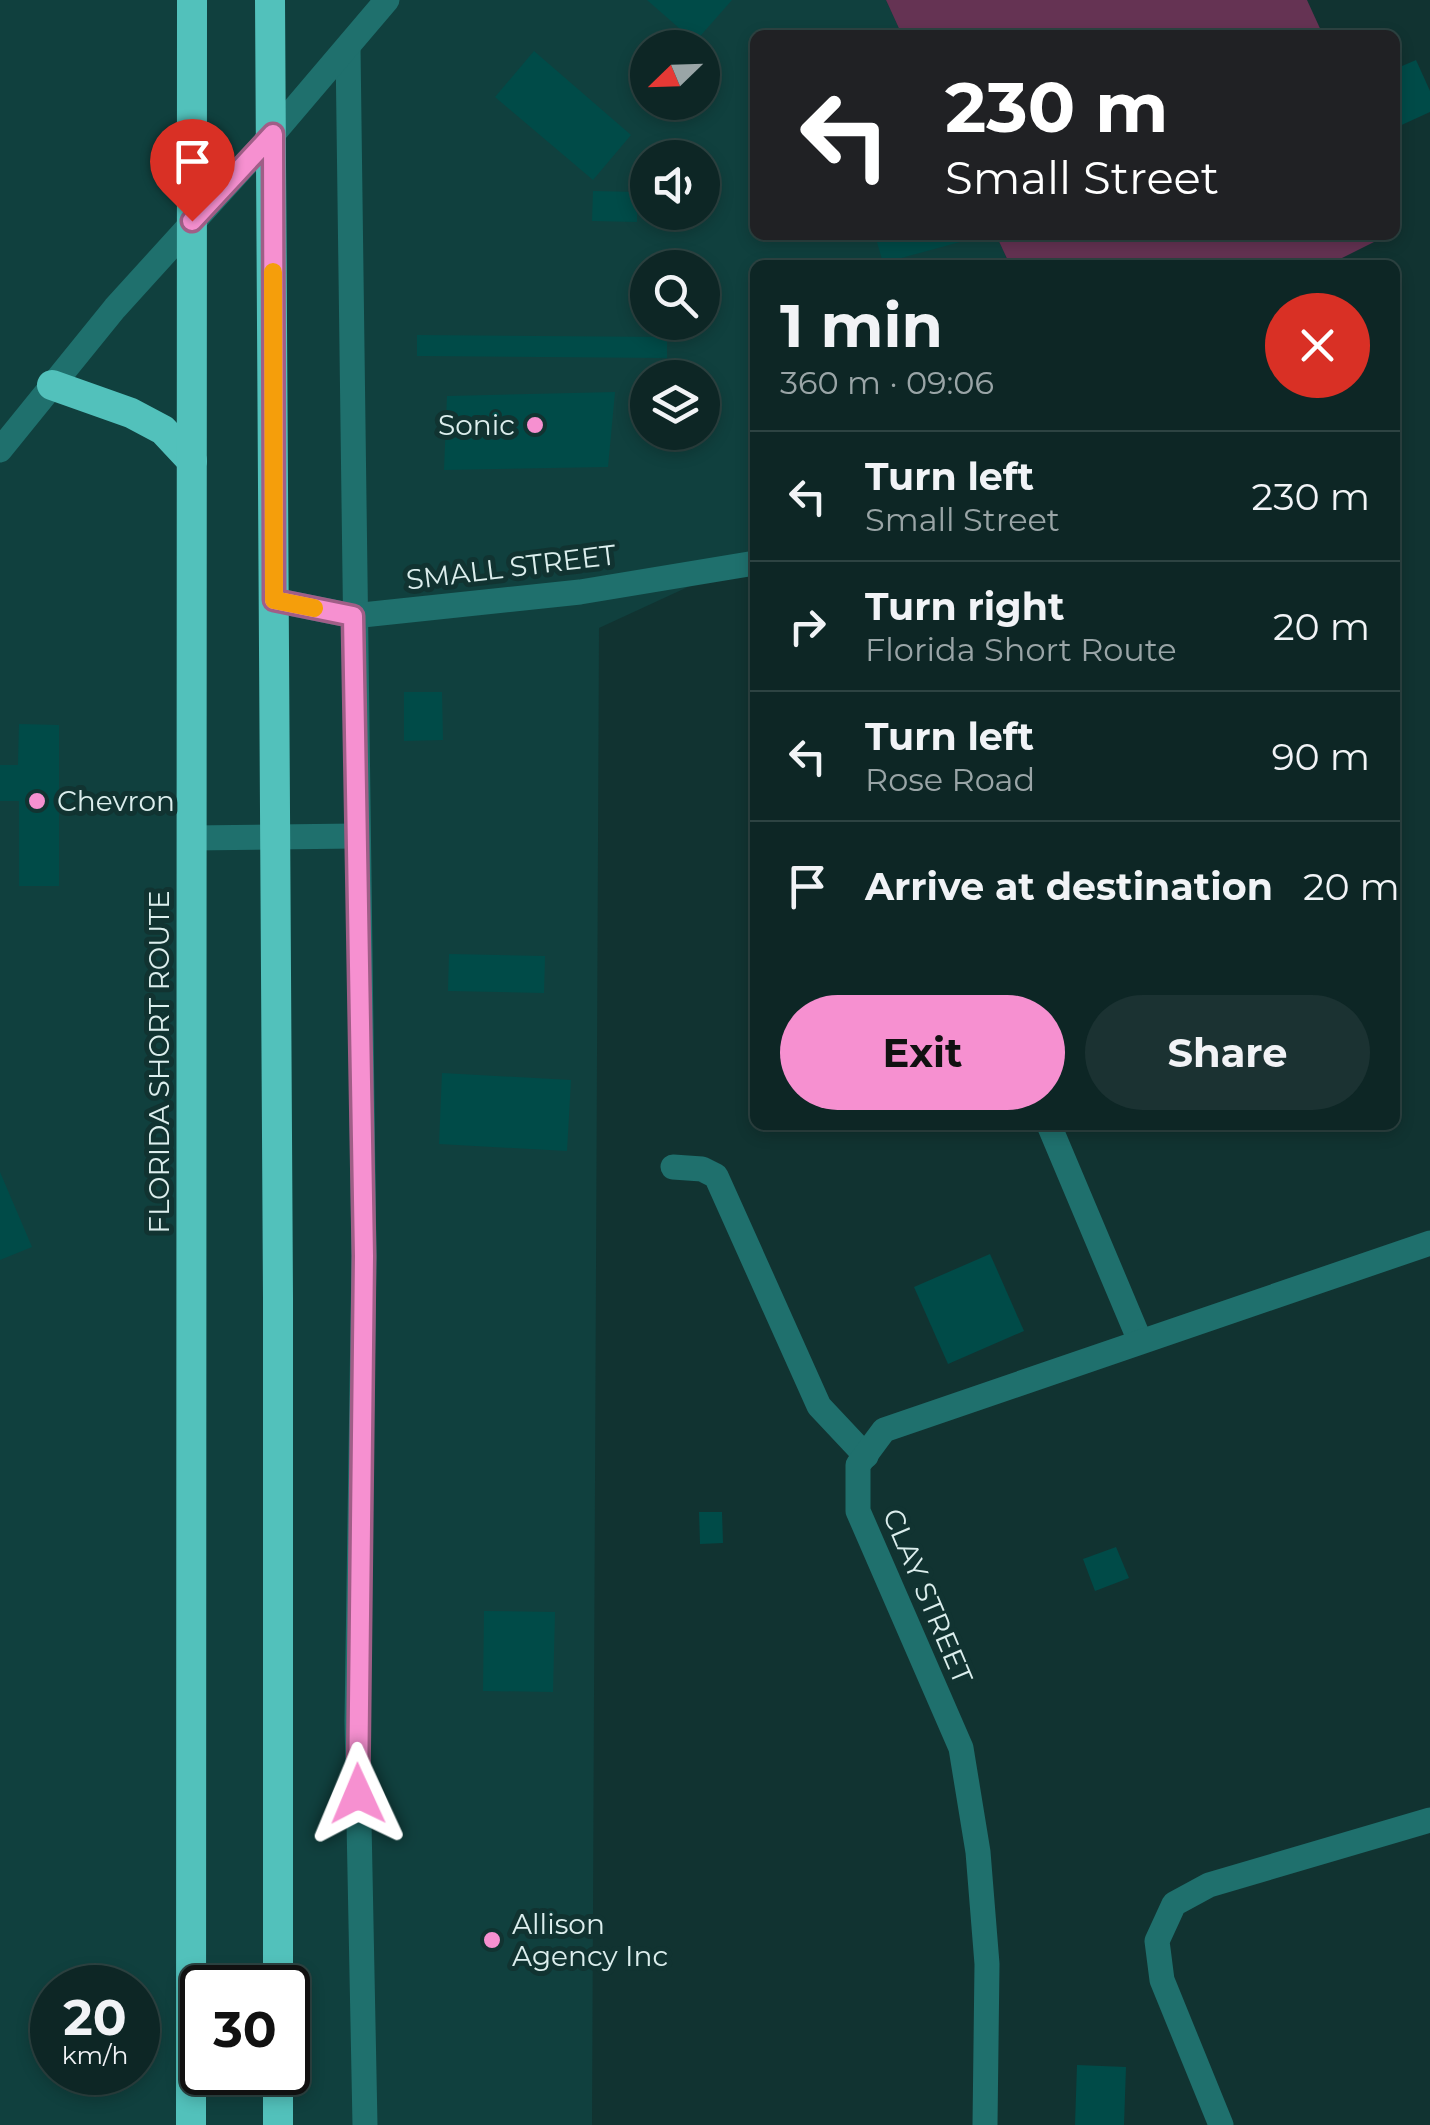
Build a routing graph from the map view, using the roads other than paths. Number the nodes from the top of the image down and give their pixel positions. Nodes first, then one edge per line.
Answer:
1 (192, 0) edge
2 (270, 0) edge
3 (388, 0) edge
4 (348, 47) junction
5 (273, 134) junction
6 (192, 221) junction
7 (52, 386) junction
8 (0, 450) edge
9 (192, 462) junction
10 (750, 564) edge
11 (274, 600) junction
12 (353, 616) junction
13 (274, 836) junction
14 (356, 836) junction
15 (192, 838) junction
16 (1050, 1130) edge
17 (673, 1167) dead end
18 (1430, 1243) edge
19 (1140, 1342) junction
20 (866, 1456) junction
21 (1430, 1820) edge
22 (197, 1965) edge
23 (278, 1965) edge
24 (192, 2095) edge
25 (278, 2095) edge
26 (191, 2125) edge
27 (278, 2125) edge
28 (366, 2125) edge
29 (985, 2125) edge
30 (1221, 2125) edge

1 - 6 highway, FLORIDA SHORT ROUTE
2 - 5 highway
3 - 4 street
4 - 5 street
4 - 12 street
5 - 6 street
5 - 11 highway
6 - 7 street
6 - 9 highway, FLORIDA SHORT ROUTE
7 - 8 street
7 - 9 highway
9 - 15 highway, FLORIDA SHORT ROUTE
10 - 12 street, SMALL STREET
11 - 12 street, SMALL STREET
11 - 13 highway
12 - 14 street
13 - 14 street
13 - 15 street
13 - 23 highway
14 - 28 street
15 - 22 highway, FLORIDA SHORT ROUTE
16 - 19 street
17 - 20 street
18 - 19 street
19 - 20 street
20 - 29 street, CLAY STREET
21 - 30 street
24 - 26 highway, FLORIDA SHORT ROUTE
25 - 27 highway

